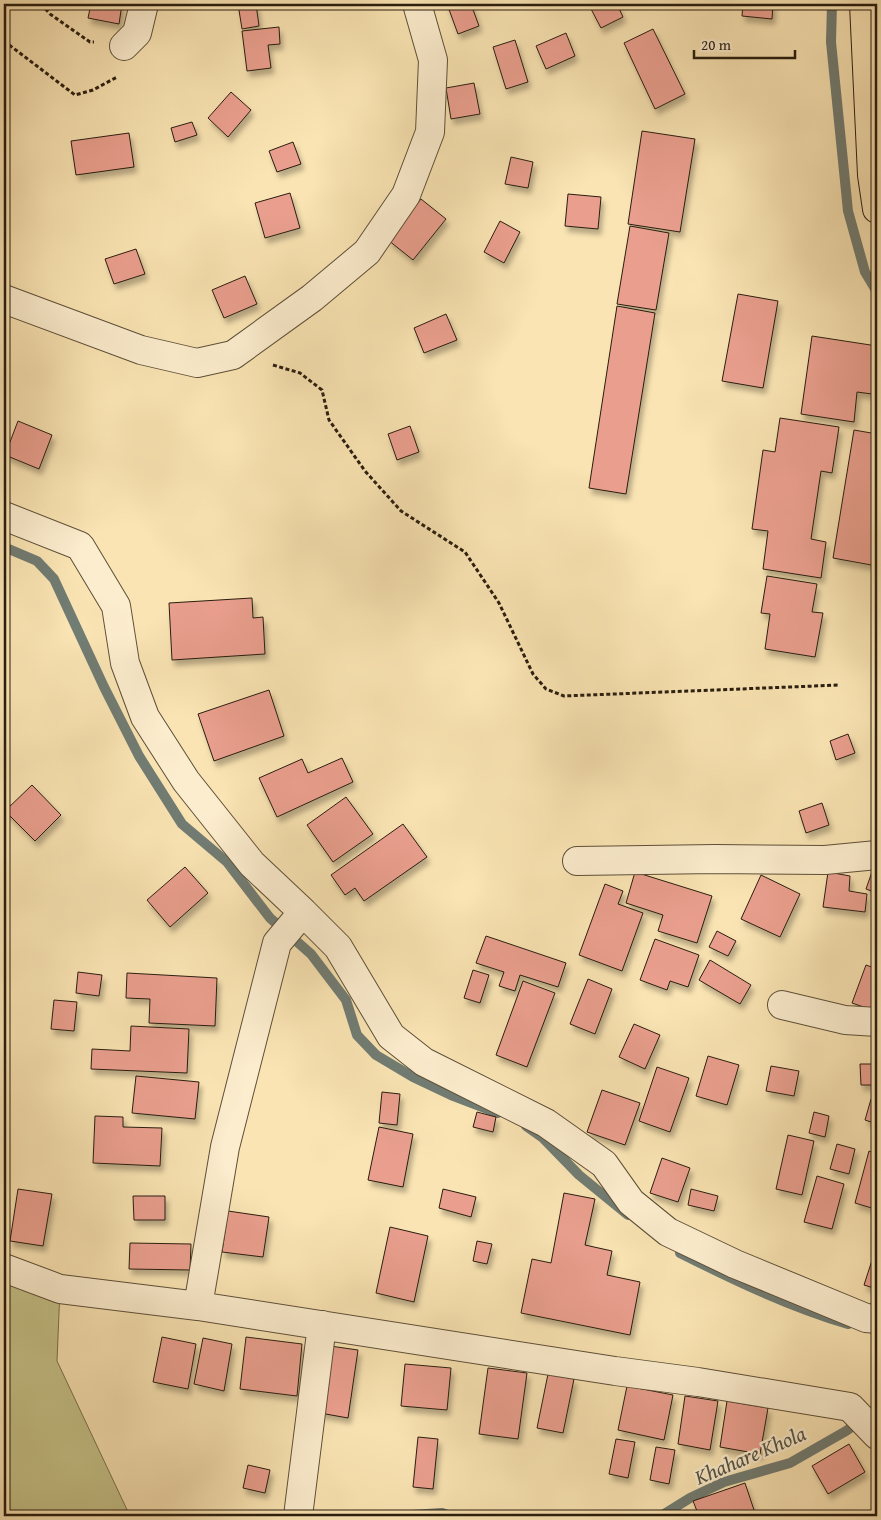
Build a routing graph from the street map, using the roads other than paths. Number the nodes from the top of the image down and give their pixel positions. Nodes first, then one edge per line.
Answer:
1 (144, 4) edge
2 (417, 4) edge
3 (864, 4) edge
4 (124, 46) road end
5 (877, 209) edge
6 (4, 298) edge
7 (4, 516) edge
8 (877, 854) edge
9 (577, 861) dead end
10 (298, 916) junction
11 (782, 1005) dead end
12 (877, 1022) edge
13 (4, 1268) edge
14 (198, 1306) junction
15 (877, 1319) edge
16 (322, 1325) junction
17 (877, 1434) edge
18 (297, 1515) edge

1 - 4 street
2 - 6 street
3 - 5 main road
7 - 10 street
8 - 9 street
10 - 14 street
10 - 15 street
11 - 12 street
13 - 14 street
14 - 16 street
16 - 17 street
16 - 18 street

